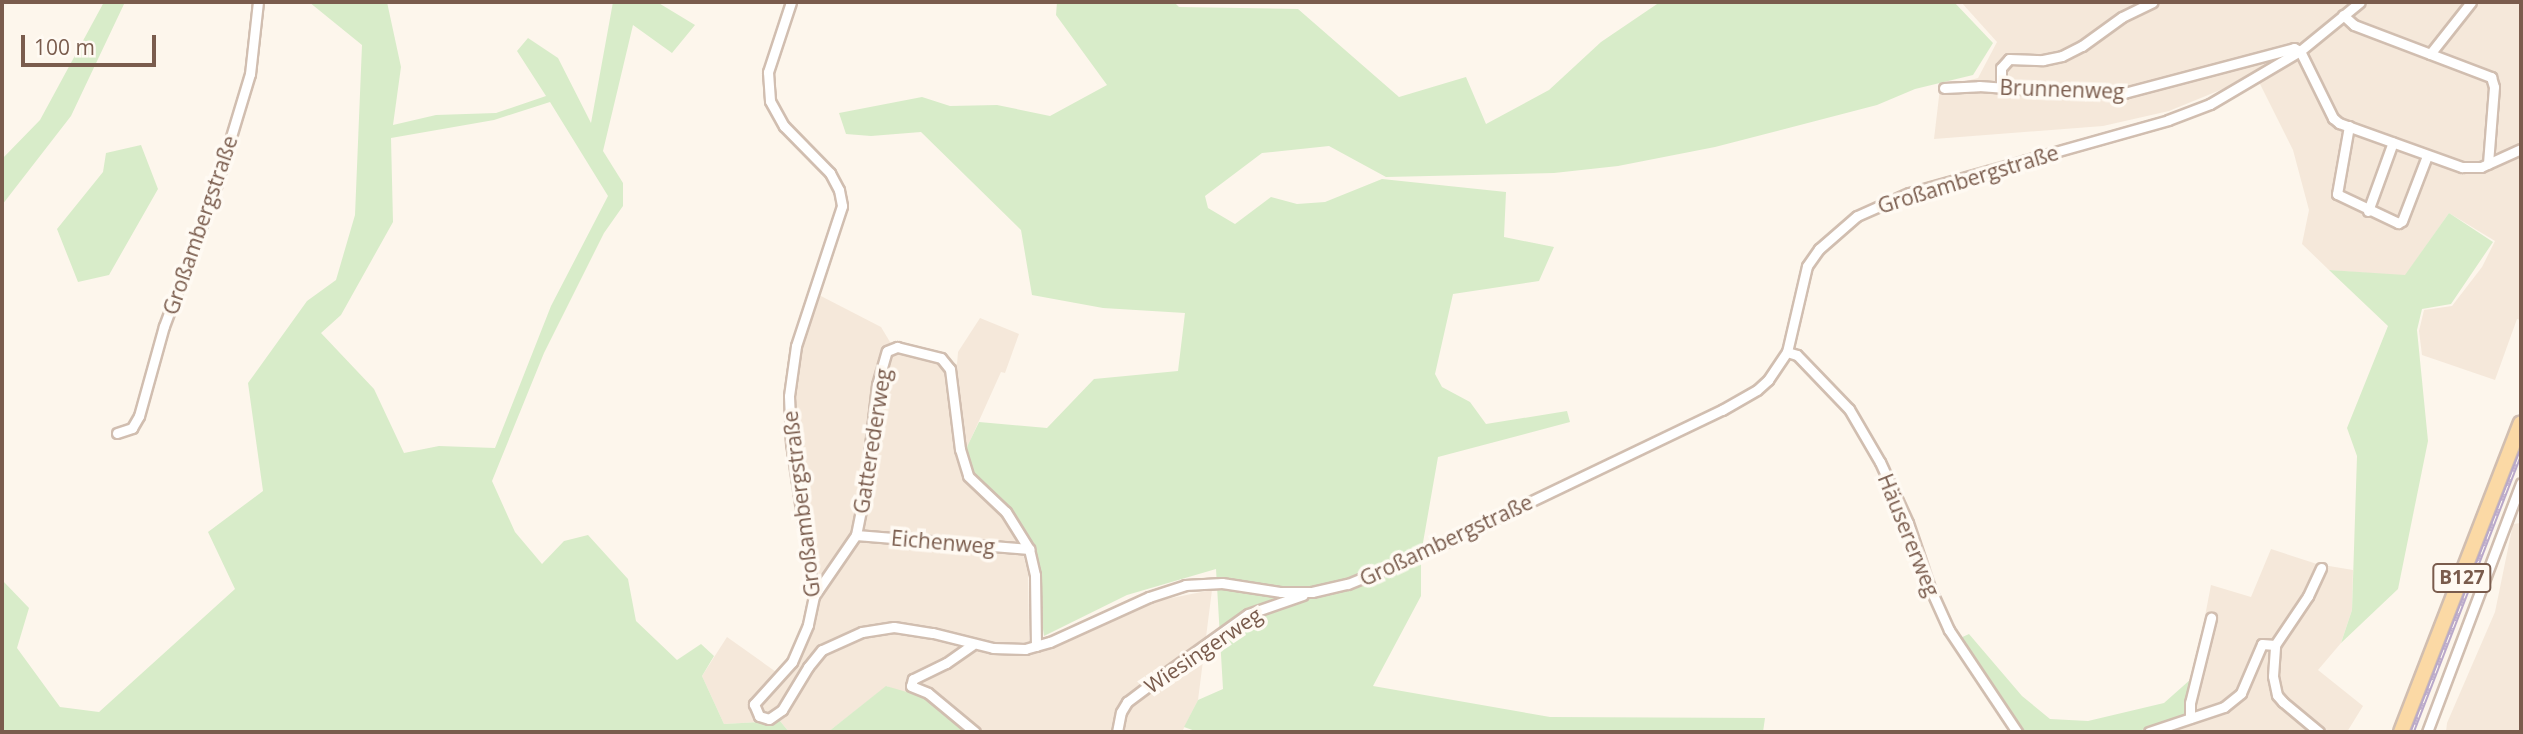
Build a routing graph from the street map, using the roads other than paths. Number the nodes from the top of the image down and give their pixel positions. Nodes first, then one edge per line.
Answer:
1 (258, 2) edge
2 (792, 2) edge
3 (2153, 2) edge
4 (2360, 2) edge
5 (2470, 2) edge
6 (2343, 15) junction
7 (2300, 51) junction
8 (2430, 54) junction
9 (2001, 87) junction
10 (1944, 88) dead end
11 (2349, 126) junction
12 (2393, 142) junction
13 (2521, 149) edge
14 (2427, 156) junction
15 (2488, 164) junction
16 (2368, 211) junction
17 (1787, 352) junction
18 (2521, 423) edge
19 (117, 433) dead end
20 (2521, 483) edge
21 (856, 535) junction
22 (1029, 549) junction
23 (2320, 568) dead end
24 (1312, 592) junction
25 (814, 596) junction
26 (2211, 618) dead end
27 (972, 645) junction
28 (2275, 645) junction
29 (1035, 646) junction
30 (2190, 718) junction
31 (975, 732) edge
32 (1117, 732) edge
33 (2017, 732) edge
34 (2149, 732) edge
35 (2319, 732) edge
36 (2401, 732) edge
37 (2427, 732) edge

1 - 19 street, Großambergstraße
2 - 25 street, Großambergstraße
3 - 9 street
4 - 6 street, Großambergstraße
5 - 8 street
6 - 7 street, Großambergstraße
6 - 8 street
7 - 9 street, Brunnenweg
7 - 11 street
7 - 17 street, Großambergstraße
8 - 15 street
9 - 10 street, Brunnenweg
11 - 12 street
11 - 16 street
12 - 14 street
12 - 16 street
13 - 15 street
14 - 15 street
14 - 16 street
17 - 24 street, Großambergstraße
17 - 33 street, Häusererweg
18 - 36 main road, B127
20 - 37 street
21 - 22 street, Eichenweg
21 - 22 street, Gatterederweg
21 - 25 street, Gatterederweg
22 - 29 street, Gatterederweg
23 - 28 street
24 - 29 street, Großambergstraße
24 - 32 street, Wiesingerweg
25 - 27 street, Großambergstraße
26 - 30 street
27 - 29 street, Großambergstraße
27 - 31 street
28 - 30 street
28 - 35 street
30 - 34 street

